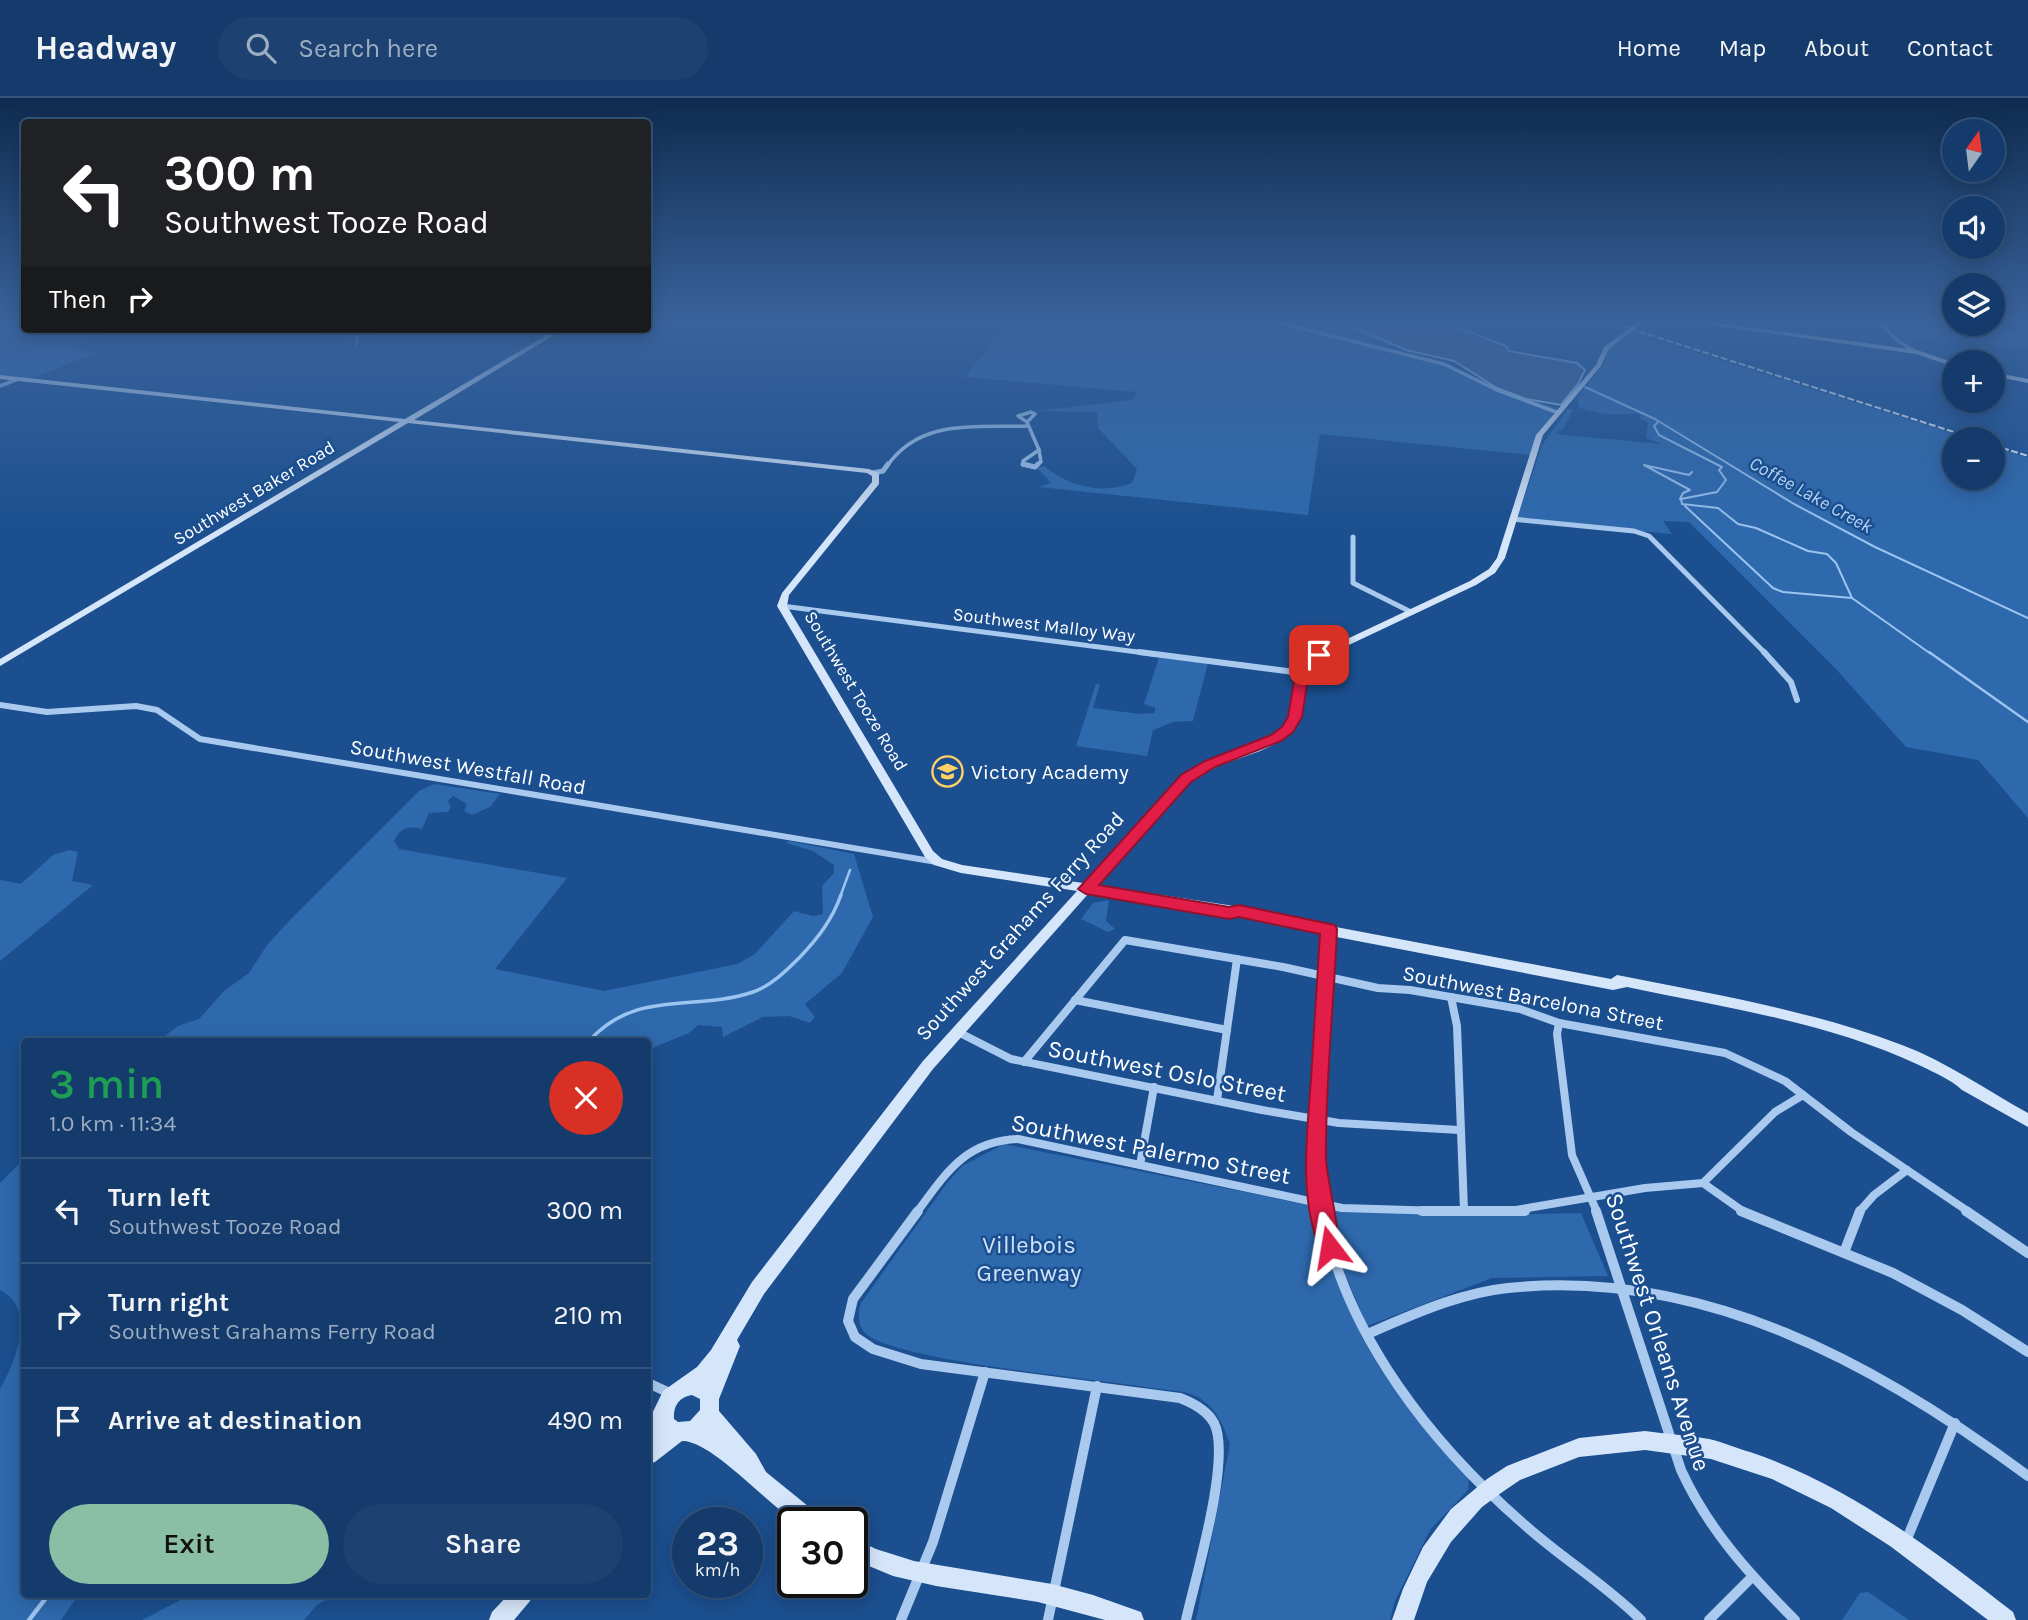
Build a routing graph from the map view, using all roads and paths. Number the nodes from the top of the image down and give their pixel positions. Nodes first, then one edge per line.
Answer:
1 (129, 391) edge
2 (456, 391) edge
3 (1500, 391) edge
4 (1577, 391) edge
5 (1559, 413) junction
6 (406, 421) junction
7 (1039, 450) junction
8 (873, 473) junction
9 (1512, 519) junction
10 (1353, 537) dead end
11 (782, 606) junction
12 (1411, 612) junction
13 (0, 663) edge
14 (1302, 673) junction
15 (1797, 700) dead end
16 (0, 705) edge
17 (938, 862) junction
18 (1086, 889) junction
19 (1329, 929) junction
20 (1237, 959) junction
21 (1326, 979) junction
22 (1624, 984) joint
23 (1451, 997) junction
24 (1075, 1000) junction
25 (1559, 1023) junction
26 (1227, 1030) junction
27 (958, 1032) junction
28 (1887, 1048) joint
29 (1024, 1062) junction
30 (1154, 1087) junction
31 (1803, 1095) junction
32 (1217, 1100) junction
33 (1318, 1120) junction
34 (2028, 1121) edge
35 (1459, 1130) junction
36 (1140, 1165) junction
37 (1907, 1170) junction
38 (1703, 1183) junction
39 (1591, 1199) junction
40 (1320, 1204) junction
41 (1464, 1210) junction
42 (1845, 1250) junction
43 (2028, 1253) edge
44 (1621, 1289) junction
45 (734, 1329) junction
46 (1367, 1334) junction
47 (2028, 1352) edge
48 (985, 1373) junction
49 (651, 1384) edge
50 (1097, 1386) junction
51 (674, 1397) junction
52 (710, 1405) junction
53 (1955, 1423) junction
54 (684, 1433) junction
55 (651, 1436) edge
56 (1673, 1443) junction
57 (651, 1453) edge
58 (2028, 1476) edge
59 (759, 1478) junction
60 (1487, 1488) junction
61 (794, 1507) edge
62 (1905, 1542) junction
63 (868, 1555) edge
64 (922, 1573) junction
65 (1752, 1577) junction
66 (1054, 1595) junction
67 (519, 1598) edge
68 (500, 1620) edge
69 (901, 1620) edge
70 (1048, 1620) edge
71 (1133, 1620) edge
72 (1185, 1620) edge
73 (1403, 1620) edge
74 (1642, 1620) edge
75 (1709, 1620) edge
76 (1795, 1620) edge
77 (2005, 1620) edge

1 - 6 main road
2 - 6 main road, Southwest Baker Road
3 - 5 street
4 - 5 main road
5 - 9 street
6 - 8 main road
6 - 13 street, Southwest Baker Road
7 - 7 street
7 - 8 street
8 - 11 main road, Southwest Tooze Road
9 - 12 street
9 - 15 street
10 - 12 street
11 - 14 street, Southwest Malloy Way
11 - 17 main road, Southwest Tooze Road
12 - 14 street
14 - 18 main road, Southwest Grahams Ferry Road
16 - 17 street, Southwest Westfall Road
17 - 18 main road
18 - 19 main road
18 - 27 main road, Southwest Grahams Ferry Road
19 - 21 street
19 - 22 main road
20 - 21 street, Southwest Barcelona Street
20 - 24 street, Southwest Barcelona Street
20 - 26 street
21 - 23 street, Southwest Barcelona Street
21 - 33 street
22 - 28 street
23 - 25 street, Southwest Barcelona Street
23 - 35 street
24 - 26 street
24 - 29 street
25 - 31 street, Southwest Barcelona Street
25 - 39 street, Southwest Orleans Avenue
26 - 32 street
27 - 29 street, Southwest Oslo Street
27 - 45 main road, Southwest Grahams Ferry Road
28 - 34 main road
29 - 30 street, Southwest Oslo Street
30 - 32 street, Southwest Oslo Street
30 - 36 street
31 - 37 street, Southwest Barcelona Street
31 - 38 street
32 - 33 street, Southwest Oslo Street
33 - 35 street, Southwest Oslo Street
33 - 40 street
35 - 41 street
36 - 40 street, Southwest Palermo Street
36 - 48 street, Southwest Palermo Street
37 - 42 street
37 - 43 street, Southwest Barcelona Street
38 - 39 street, Southwest Palermo Street
38 - 42 street
39 - 41 street, Southwest Palermo Street
39 - 44 street, Southwest Orleans Avenue
40 - 41 street, Southwest Palermo Street
40 - 46 street
42 - 47 street
44 - 46 street
44 - 53 street
44 - 56 street, Southwest Orleans Avenue
45 - 51 main road, Southwest Grahams Ferry Road
45 - 52 main road, Southwest Grahams Ferry Road
46 - 60 street
48 - 50 street, Southwest Palermo Street
48 - 64 street
49 - 51 street
50 - 66 street
50 - 72 street, Southwest Palermo Street
51 - 52 main road
51 - 54 main road
51 - 55 main road, Southwest Grahams Ferry Road
52 - 54 street
52 - 59 main road
53 - 58 street
53 - 62 street
54 - 57 main road
54 - 59 street
56 - 60 main road
56 - 62 main road
56 - 65 street, Southwest Orleans Avenue
59 - 61 main road
60 - 73 main road
60 - 74 street
62 - 77 main road
63 - 64 street
64 - 66 street
64 - 69 street
65 - 75 street
65 - 76 street, Southwest Orleans Avenue
66 - 70 street
66 - 71 street
67 - 68 main road

